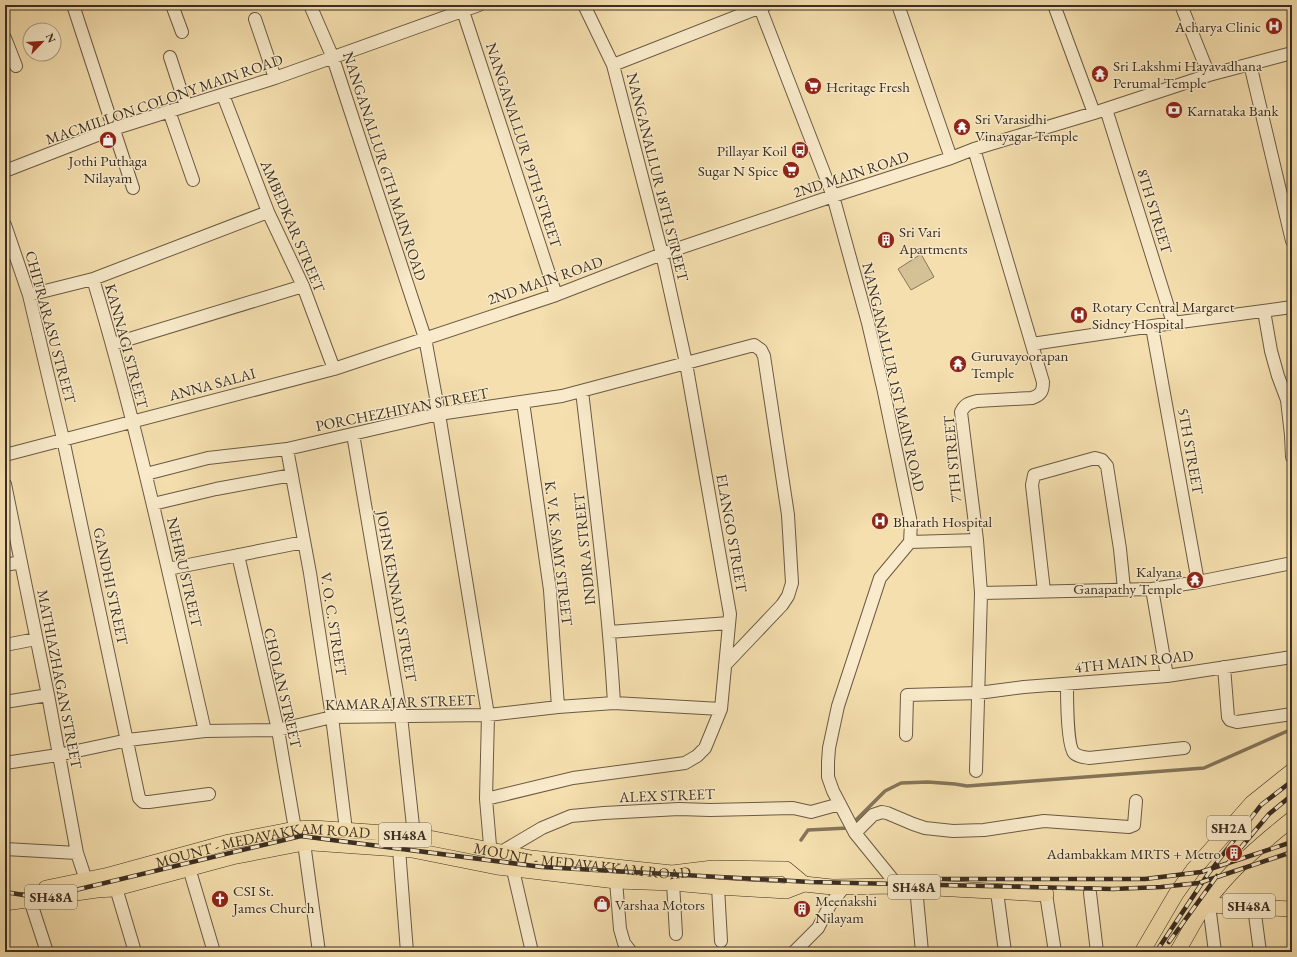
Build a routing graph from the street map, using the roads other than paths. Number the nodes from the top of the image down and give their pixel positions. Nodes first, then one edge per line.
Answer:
1 (73, 5) edge
2 (172, 5) edge
3 (310, 5) edge
4 (479, 5) edge
5 (584, 5) edge
6 (898, 5) edge
7 (1054, 5) edge
8 (1181, 5) edge
9 (762, 6) edge
10 (463, 8) edge
11 (255, 19) dead end
12 (182, 32) dead end
13 (5, 38) edge
14 (1292, 54) edge
15 (170, 57) dead end
16 (333, 58) junction
17 (1250, 64) junction
18 (613, 65) junction
19 (16, 66) dead end
20 (1208, 74) junction
21 (275, 78) junction
22 (223, 95) junction
23 (186, 106) junction
24 (1106, 108) junction
25 (168, 112) junction
26 (1094, 113) junction
27 (114, 129) junction
28 (974, 149) junction
29 (951, 158) junction
30 (5, 171) edge
31 (192, 180) dead end
32 (133, 188) dead end
33 (833, 196) junction
34 (268, 212) junction
35 (5, 225) edge
36 (1292, 241) edge
37 (662, 254) junction
38 (92, 279) junction
39 (303, 286) junction
40 (28, 295) junction
41 (556, 295) junction
42 (1292, 307) edge
43 (1264, 311) junction
44 (1173, 323) junction
45 (1152, 327) junction
46 (425, 338) junction
47 (113, 344) junction
48 (1032, 344) junction
49 (686, 363) junction
50 (334, 369) junction
51 (582, 391) junction
52 (523, 402) junction
53 (439, 414) junction
54 (131, 421) junction
55 (353, 434) junction
56 (63, 439) junction
57 (287, 449) junction
58 (5, 455) edge
59 (1292, 457) edge
60 (146, 474) junction
61 (292, 475) junction
62 (5, 484) edge
63 (153, 504) junction
64 (977, 540) junction
65 (304, 542) junction
66 (910, 542) junction
67 (238, 555) junction
68 (21, 562) junction
69 (1292, 563) edge
70 (5, 565) edge
71 (168, 570) junction
72 (1198, 582) junction
73 (1124, 589) junction
74 (1152, 589) junction
75 (1044, 591) junction
76 (982, 593) junction
77 (729, 623) junction
78 (609, 632) junction
79 (36, 640) junction
80 (5, 644) edge
81 (1292, 657) edge
82 (725, 665) junction
83 (1224, 667) junction
84 (1167, 676) junction
85 (1067, 684) junction
86 (978, 693) junction
87 (48, 695) junction
88 (5, 702) edge
89 (614, 703) junction
90 (558, 707) junction
91 (721, 709) junction
92 (1292, 714) edge
93 (488, 715) junction
94 (401, 716) junction
95 (332, 717) junction
96 (278, 730) junction
97 (205, 731) junction
98 (906, 735) dead end
99 (128, 740) junction
100 (1184, 748) dead end
101 (58, 755) junction
102 (5, 763) edge
103 (976, 770) dead end
104 (1292, 771) edge
105 (209, 794) dead end
106 (486, 799) junction
107 (1136, 801) dead end
108 (840, 804) junction
109 (1292, 819) edge
110 (852, 827) junction
111 (295, 828) junction
112 (346, 830) junction
113 (414, 835) junction
114 (304, 843) junction
115 (399, 848) junction
116 (5, 849) edge
117 (497, 850) junction
118 (77, 853) junction
119 (492, 866) junction
120 (189, 868) junction
121 (513, 870) junction
122 (86, 880) junction
123 (616, 881) junction
124 (673, 883) junction
125 (804, 884) junction
126 (838, 886) junction
127 (898, 886) junction
128 (718, 887) junction
129 (916, 887) junction
130 (116, 888) junction
131 (97, 890) junction
132 (997, 892) junction
133 (5, 893) edge
134 (1090, 893) dead end
135 (1046, 894) joint
136 (30, 900) junction
137 (5, 903) edge
138 (1208, 904) junction
139 (1254, 906) junction
140 (1292, 909) edge
141 (676, 934) dead end
142 (721, 941) dead end
143 (47, 952) edge
144 (135, 952) edge
145 (214, 952) edge
146 (319, 952) edge
147 (407, 952) edge
148 (532, 952) edge
149 (631, 952) edge
150 (794, 952) edge
151 (922, 952) edge
152 (1005, 952) edge
153 (1055, 952) edge
154 (1097, 952) edge
155 (1142, 952) edge
156 (1177, 952) edge
157 (1215, 952) edge
158 (1260, 952) edge

1 - 27 street
2 - 12 street
3 - 16 street, NANGANALLUR 6TH MAIN ROAD
4 - 10 street, MACMILLON COLONY MAIN ROAD
5 - 18 street, NANGANALLUR 18TH STREET
6 - 29 street
7 - 26 street
8 - 20 street
9 - 18 street
9 - 33 street, NANGANALLUR 1ST MAIN ROAD
10 - 16 street, MACMILLON COLONY MAIN ROAD
10 - 41 street, NANGANALLUR 19TH STREET
11 - 21 street
13 - 19 street
14 - 17 street, 2ND MAIN ROAD
15 - 23 street
16 - 21 street, MACMILLON COLONY MAIN ROAD
16 - 46 street, NANGANALLUR 6TH MAIN ROAD
17 - 20 street, 2ND MAIN ROAD
17 - 36 street
18 - 37 street, NANGANALLUR 18TH STREET
20 - 24 street, 2ND MAIN ROAD
21 - 22 street, MACMILLON COLONY MAIN ROAD
22 - 23 street, MACMILLON COLONY MAIN ROAD
22 - 34 street, AMBEDKAR STREET
23 - 25 street, MACMILLON COLONY MAIN ROAD
24 - 26 street, 2ND MAIN ROAD
24 - 44 street, 8TH STREET
25 - 27 street, MACMILLON COLONY MAIN ROAD
25 - 31 street
26 - 28 street, 2ND MAIN ROAD
27 - 30 street, MACMILLON COLONY MAIN ROAD
27 - 32 street
28 - 29 street, 2ND MAIN ROAD
28 - 48 street, 7TH STREET
29 - 33 street, 2ND MAIN ROAD
33 - 37 street, 2ND MAIN ROAD
33 - 66 street, NANGANALLUR 1ST MAIN ROAD
34 - 38 street
34 - 39 street, AMBEDKAR STREET
35 - 40 street, CHITRARASU STREET
37 - 41 street, 2ND MAIN ROAD
37 - 49 street, NANGANALLUR 18TH STREET
38 - 40 street
38 - 47 street, KANNAGI STREET
39 - 47 street
39 - 50 street, AMBEDKAR STREET
40 - 56 street, CHITRARASU STREET
41 - 46 street, 2ND MAIN ROAD
42 - 43 street
43 - 44 street
43 - 59 street
44 - 45 street
45 - 48 street
45 - 72 street, 5TH STREET
46 - 50 street, ANNA SALAI
46 - 53 street, NANGANALLUR 6TH MAIN ROAD
47 - 54 street, KANNAGI STREET
48 - 64 street, 7TH STREET
49 - 51 street, PORCHEZHIYAN STREET
49 - 77 street, ELANGO STREET
49 - 82 street, PORCHEZHIYAN STREET
50 - 54 street, ANNA SALAI
51 - 52 street, PORCHEZHIYAN STREET
51 - 78 street, INDIRA STREET
52 - 53 street, PORCHEZHIYAN STREET
52 - 90 street, K. V. K. SAMY STREET
53 - 55 street, PORCHEZHIYAN STREET
53 - 93 street, NANGANALLUR 6TH MAIN ROAD
54 - 56 street, ANNA SALAI
54 - 60 street, NEHRU STREET
55 - 57 street, PORCHEZHIYAN STREET
55 - 94 street, JOHN KENNADY STREET
56 - 58 street, ANNA SALAI
56 - 99 street, GANDHI STREET
57 - 60 street, PORCHEZHIYAN STREET
57 - 61 street, V. O. C. STREET
60 - 63 street, NEHRU STREET
61 - 63 street
61 - 65 street, V. O. C. STREET
62 - 68 street, MATHIAZHAGAN STREET
63 - 71 street, NEHRU STREET
64 - 66 street
64 - 76 street, 7TH STREET
65 - 67 street
65 - 95 street, V. O. C. STREET
66 - 108 street
67 - 71 street
67 - 96 street, CHOLAN STREET
68 - 70 street
68 - 79 street, MATHIAZHAGAN STREET
69 - 72 street
71 - 97 street, NEHRU STREET
72 - 74 street
73 - 74 street
73 - 75 street
73 - 75 street
74 - 84 street
75 - 76 street
76 - 86 street, 7TH STREET
77 - 78 street
77 - 82 street, ELANGO STREET
78 - 89 street, INDIRA STREET
79 - 80 street
79 - 87 street, MATHIAZHAGAN STREET
81 - 83 street, 4TH MAIN ROAD
82 - 91 street, ELANGO STREET
83 - 84 street, 4TH MAIN ROAD
83 - 92 street
84 - 85 street, 4TH MAIN ROAD
85 - 86 street, 4TH MAIN ROAD
85 - 100 street
86 - 98 street, 4TH MAIN ROAD
86 - 103 street, 7TH STREET
87 - 88 street
87 - 101 street, MATHIAZHAGAN STREET
89 - 90 street, KAMARAJAR STREET
89 - 91 street, KAMARAJAR STREET
90 - 93 street, KAMARAJAR STREET
91 - 106 street, ELANGO STREET
93 - 94 street, KAMARAJAR STREET
93 - 106 street, NANGANALLUR 6TH MAIN ROAD
94 - 95 street, KAMARAJAR STREET
94 - 113 street, JOHN KENNADY STREET
95 - 96 street, KAMARAJAR STREET
95 - 112 street, V. O. C. STREET
96 - 97 street, KAMARAJAR STREET
96 - 111 street, CHOLAN STREET
97 - 99 street, KAMARAJAR STREET
99 - 101 street, KAMARAJAR STREET
99 - 105 street, GANDHI STREET
101 - 102 street, KAMARAJAR STREET
101 - 118 street, MATHIAZHAGAN STREET
104 - 155 main road, SH2A
106 - 117 street, NANGANALLUR 6TH MAIN ROAD
107 - 110 street
108 - 110 street
108 - 117 street, ALEX STREET
109 - 138 main road, SH2A
110 - 127 street
111 - 112 main road, MOUNT - MEDAVAKKAM ROAD / SH48A
111 - 122 main road, MOUNT - MEDAVAKKAM ROAD / SH48A
112 - 113 main road, MOUNT - MEDAVAKKAM ROAD / SH48A
113 - 117 main road, MOUNT - MEDAVAKKAM ROAD / SH48A
114 - 115 main road, MOUNT - MEDAVAKKAM ROAD / SH48A
114 - 120 main road, MOUNT - MEDAVAKKAM ROAD / SH48A
114 - 146 street
115 - 119 main road, MOUNT - MEDAVAKKAM ROAD / SH48A
115 - 147 street
116 - 118 street
117 - 119 street, NANGANALLUR 6TH MAIN ROAD
117 - 125 main road, MOUNT - MEDAVAKKAM ROAD / SH48A
118 - 122 street, MATHIAZHAGAN STREET
119 - 121 main road, MOUNT - MEDAVAKKAM ROAD / SH48A
120 - 130 main road, MOUNT - MEDAVAKKAM ROAD / SH48A
120 - 145 street
121 - 123 main road, MOUNT - MEDAVAKKAM ROAD / SH48A
121 - 148 street
122 - 131 street
122 - 133 main road, MOUNT - MEDAVAKKAM ROAD / SH48A
123 - 124 main road, MOUNT - MEDAVAKKAM ROAD / SH48A
123 - 149 street
124 - 128 main road, MOUNT - MEDAVAKKAM ROAD / SH48A
124 - 141 street
125 - 126 main road, MOUNT - MEDAVAKKAM ROAD / SH48A
125 - 128 main road, MOUNT - MEDAVAKKAM ROAD / SH48A
126 - 127 main road, MOUNT - MEDAVAKKAM ROAD / SH48A
126 - 150 street
127 - 129 main road, MOUNT - MEDAVAKKAM ROAD / SH48A
128 - 142 street
129 - 132 main road, MOUNT - MEDAVAKKAM ROAD / SH48A
129 - 151 street
130 - 131 main road, MOUNT - MEDAVAKKAM ROAD / SH48A
130 - 144 street
131 - 136 main road, MOUNT - MEDAVAKKAM ROAD / SH48A
132 - 135 main road, MOUNT - MEDAVAKKAM ROAD / SH48A
132 - 152 street
134 - 154 street
135 - 153 street
136 - 137 main road, MOUNT - MEDAVAKKAM ROAD / SH48A
136 - 143 street
138 - 139 main road, SH48A
138 - 156 main road, SH2A
138 - 157 street
139 - 140 main road, SH48A
139 - 158 street

